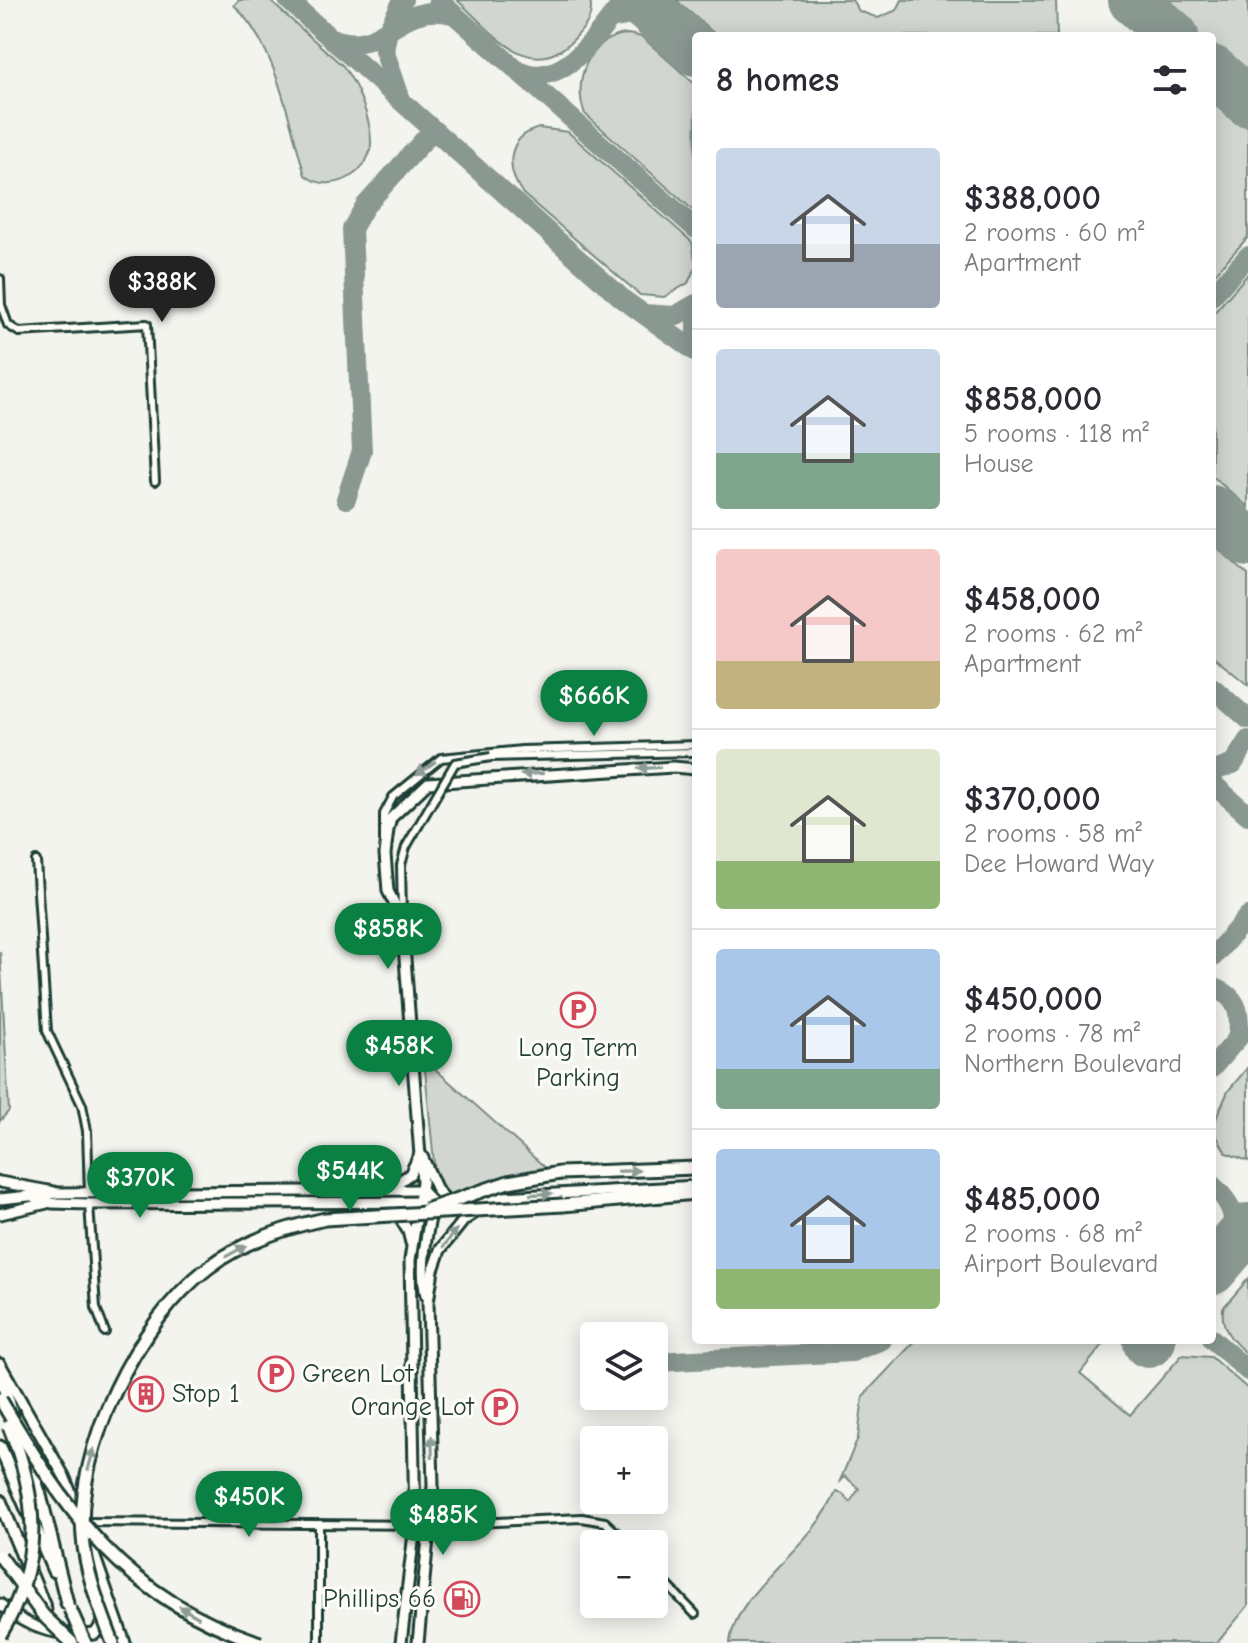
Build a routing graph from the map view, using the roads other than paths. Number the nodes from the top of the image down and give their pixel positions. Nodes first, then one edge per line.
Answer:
1 (0, 279) edge
2 (155, 481) dead end
3 (692, 745) edge
4 (692, 752) edge
5 (692, 769) edge
6 (385, 854) junction
7 (36, 861) dead end
8 (402, 919) junction
9 (421, 1153) junction
10 (692, 1168) edge
11 (0, 1182) edge
12 (692, 1186) edge
13 (421, 1190) junction
14 (363, 1191) junction
15 (383, 1191) junction
16 (89, 1192) junction
17 (231, 1192) junction
18 (692, 1193) edge
19 (503, 1196) junction
20 (55, 1198) junction
21 (0, 1199) edge
22 (448, 1202) junction
23 (231, 1203) junction
24 (308, 1203) junction
25 (381, 1203) junction
26 (419, 1203) junction
27 (433, 1203) junction
28 (89, 1204) junction
29 (0, 1214) edge
30 (410, 1215) junction
31 (412, 1249) junction
32 (428, 1302) junction
33 (105, 1332) dead end
34 (0, 1364) edge
35 (0, 1373) edge
36 (0, 1401) edge
37 (0, 1447) edge
38 (0, 1501) edge
39 (83, 1522) junction
40 (319, 1524) junction
41 (415, 1525) junction
42 (431, 1525) junction
43 (615, 1530) edge
44 (0, 1556) edge
45 (102, 1580) junction
46 (668, 1586) edge
47 (0, 1604) edge
48 (69, 1606) junction
49 (695, 1614) dead end
50 (0, 1625) edge
51 (0, 1635) edge
52 (7, 1643) edge
53 (59, 1643) edge
54 (72, 1643) edge
55 (85, 1643) edge
56 (113, 1643) edge
57 (125, 1643) edge
58 (260, 1643) edge
59 (319, 1643) edge
60 (401, 1643) edge
61 (418, 1643) edge

1 - 2 street
3 -> 6 street
4 - 8 street, bridge
5 -> 6 main road
6 - 8 main road
7 - 16 street
8 - 9 main road
9 - 13 main road
9 - 15 main road
9 - 22 main road
30 -> 10 highway, bridge
11 - 20 main road
19 -> 12 main road
13 - 15 main road
13 - 26 main road
13 - 27 main road
14 - 15 main road
14 - 17 main road
14 - 24 main road
16 - 17 main road
16 - 20 main road
16 - 28 street
17 - 23 street
18 - 30 highway, bridge
19 - 22 main road
32 -> 19 main road
20 - 21 main road
20 - 28 main road
20 - 29 main road
22 - 27 main road
23 - 24 main road
23 - 28 main road
24 - 25 main road
25 - 26 main road
25 - 31 main road
26 - 27 main road
26 - 31 main road
27 - 32 main road
28 - 33 street
56 -> 30 highway, bridge
31 - 41 main road
42 -> 32 main road
34 - 39 main road
35 - 48 highway
36 - 51 highway, bridge
58 -> 36 highway, bridge
37 - 48 highway
38 - 53 highway, bridge
39 - 40 street
39 - 45 main road
40 - 41 street
40 - 59 street
41 - 42 street
41 - 60 main road
42 - 43 street
42 - 61 main road
44 - 54 highway, bridge
45 - 47 main road
45 - 57 main road
46 - 49 street
48 - 55 highway, bridge
50 - 52 main road

